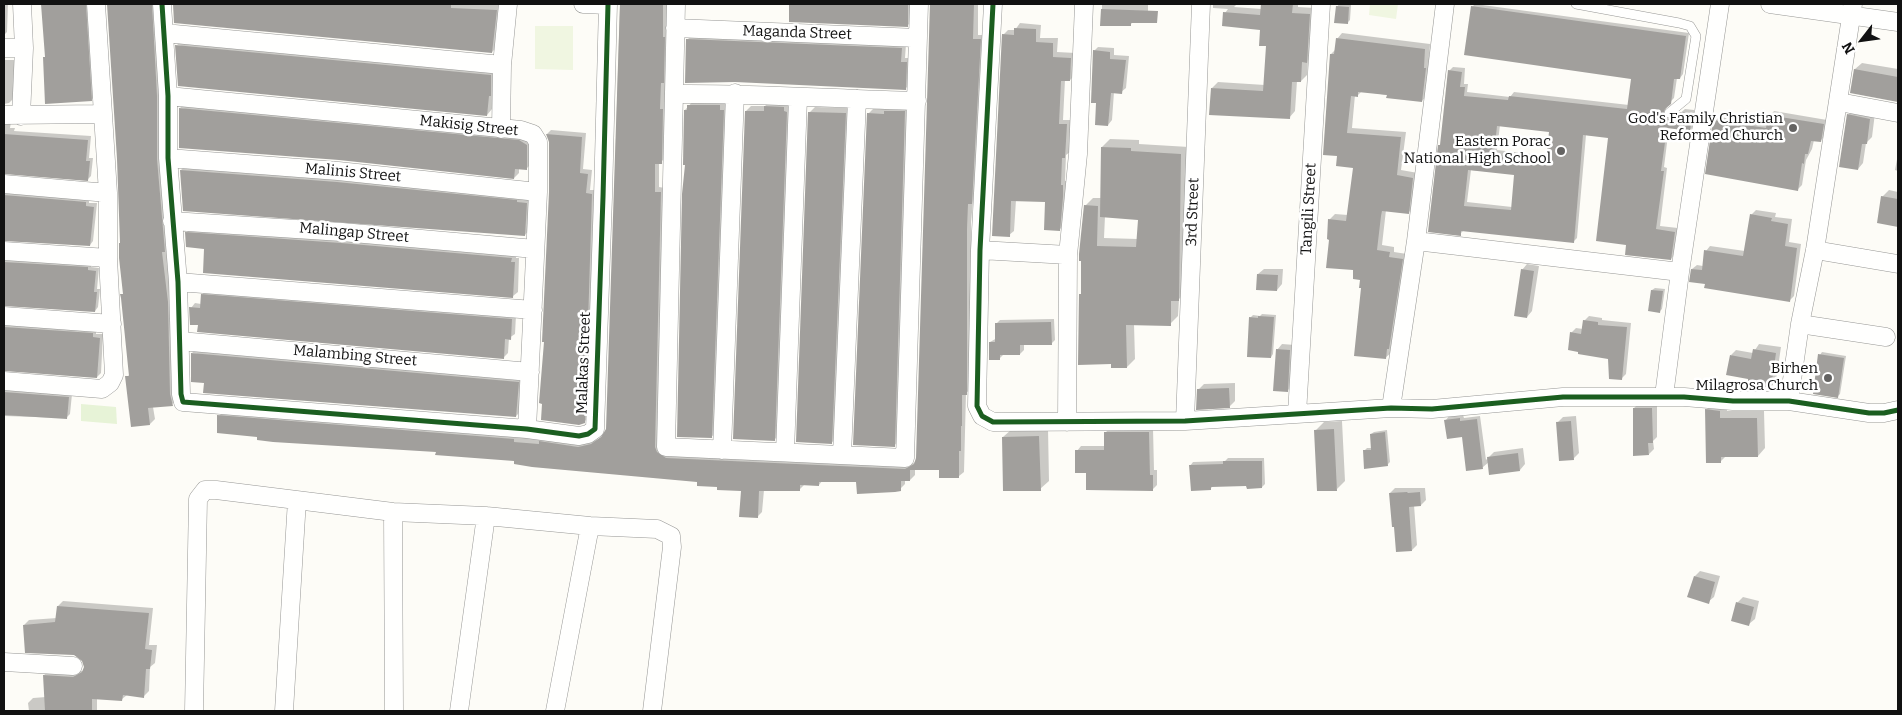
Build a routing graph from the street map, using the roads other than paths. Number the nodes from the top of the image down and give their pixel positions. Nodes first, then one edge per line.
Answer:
1 (22, 4) edge
2 (96, 4) edge
3 (162, 4) edge
4 (508, 4) edge
5 (583, 4) edge
6 (608, 4) edge
7 (676, 4) edge
8 (919, 4) edge
9 (993, 4) edge
10 (1084, 4) edge
11 (1201, 4) edge
12 (1321, 4) edge
13 (1445, 4) edge
14 (1576, 4) edge
15 (1720, 4) edge
16 (1770, 4) edge
17 (1852, 10) edge
18 (1898, 22) edge
19 (675, 28) junction
20 (164, 34) junction
21 (918, 38) junction
22 (4, 48) edge
23 (24, 48) junction
24 (502, 65) junction
25 (674, 94) junction
26 (735, 94) junction
27 (168, 96) junction
28 (798, 98) junction
29 (857, 100) junction
30 (917, 101) junction
31 (1839, 102) junction
32 (1898, 113) edge
33 (102, 114) junction
34 (1669, 114) dead end
35 (12, 116) edge
36 (501, 129) junction
37 (168, 158) junction
38 (4, 184) edge
39 (538, 192) junction
40 (108, 193) junction
41 (172, 221) junction
42 (1416, 241) junction
43 (535, 249) junction
44 (980, 250) junction
45 (1815, 250) junction
46 (4, 251) edge
47 (1068, 255) junction
48 (108, 258) junction
49 (1898, 264) edge
50 (1680, 272) junction
51 (178, 282) junction
52 (533, 310) junction
53 (4, 316) edge
54 (112, 324) junction
55 (1800, 324) junction
56 (1886, 337) dead end
57 (180, 341) junction
58 (530, 372) junction
59 (4, 381) edge
60 (1664, 396) junction
61 (1789, 402) junction
62 (1391, 408) junction
63 (1898, 410) edge
64 (1297, 414) junction
65 (1185, 421) junction
66 (1067, 422) junction
67 (527, 429) junction
68 (722, 450) junction
69 (785, 452) junction
70 (842, 455) junction
71 (297, 500) junction
72 (393, 512) junction
73 (486, 516) junction
74 (590, 526) junction
75 (4, 662) edge
76 (74, 666) dead end
77 (194, 711) edge
78 (284, 711) edge
79 (394, 711) edge
80 (459, 711) edge
81 (555, 711) edge
82 (652, 711) edge

1 - 23 street
2 - 33 street
3 - 20 street
4 - 24 street
5 - 6 street
6 - 67 street, Malakas Street
7 - 19 street
8 - 21 street
9 - 44 street
10 - 47 street
11 - 65 street, 3rd Street
12 - 64 street, Tangili Street
13 - 42 street
14 - 34 lane
15 - 50 street
16 - 17 street
17 - 18 street
17 - 31 street
19 - 21 street, Maganda Street
19 - 25 street
20 - 24 street
20 - 27 street
21 - 30 street
22 - 23 street
23 - 35 street
24 - 36 street
25 - 26 street
25 - 68 street
26 - 28 street
26 - 68 street
27 - 36 street, Makisig Street
27 - 37 street
28 - 29 street
28 - 69 street
29 - 30 street
29 - 70 street
30 - 70 street
31 - 32 street
31 - 45 street
33 - 35 street
33 - 40 street
36 - 39 street, Makisig Street
37 - 39 street, Malinis Street
37 - 41 street
38 - 40 street
39 - 43 street, Makisig Street
40 - 48 street
41 - 43 street, Malingap Street
41 - 51 street
42 - 50 street
42 - 62 street
43 - 52 street, Makisig Street
44 - 47 street
44 - 66 street
45 - 49 street
45 - 55 street
46 - 48 street
47 - 66 street
48 - 54 street
50 - 60 street
51 - 52 street
51 - 57 street
52 - 58 street, Makisig Street
53 - 54 street
54 - 59 street
55 - 56 street
55 - 61 street
57 - 58 street, Malambing Street
57 - 67 street, Malakas Street
58 - 67 street, Makisig Street
60 - 61 street
60 - 62 street
61 - 63 street
62 - 64 street
64 - 65 street
65 - 66 street
68 - 69 street
69 - 70 street
71 - 72 street
71 - 77 street
71 - 78 street
72 - 73 street
72 - 79 street
73 - 74 street
73 - 80 street
74 - 81 street
74 - 82 street
75 - 76 street

